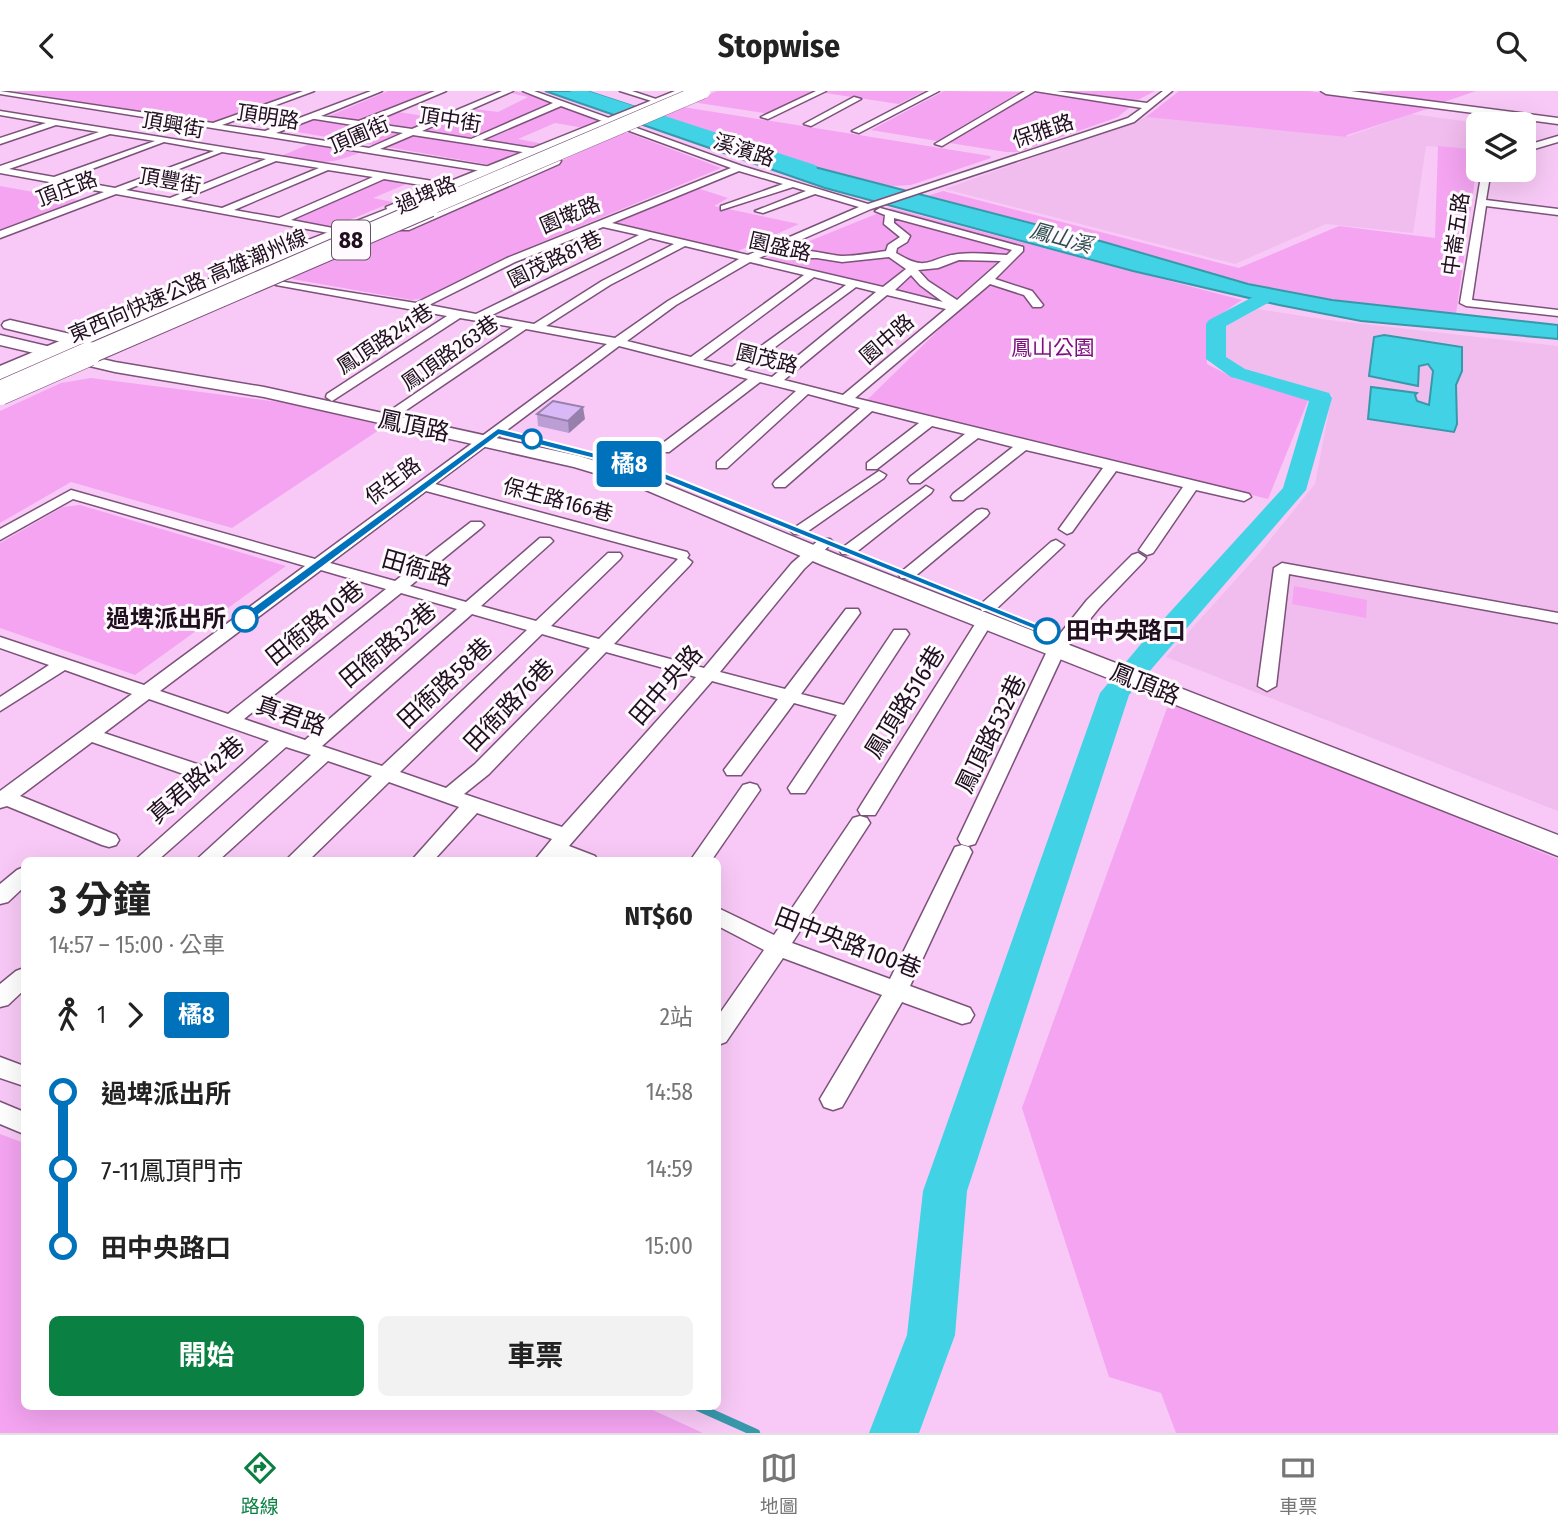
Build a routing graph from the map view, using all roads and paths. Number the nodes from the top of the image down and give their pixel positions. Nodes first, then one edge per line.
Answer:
1 (310, 91) edge
2 (378, 91) edge
3 (442, 91) edge
4 (509, 91) edge
5 (527, 91) edge
6 (624, 91) edge
7 (684, 91) edge
8 (693, 91) edge
9 (704, 91) edge
10 (713, 91) edge
11 (822, 91) edge
12 (935, 91) edge
13 (1031, 91) edge
14 (1039, 91) edge
15 (1168, 91) edge
16 (1326, 91) edge
17 (1, 92) edge
18 (345, 92) edge
19 (367, 95) junction
20 (857, 99) dead end
21 (561, 103) junction
22 (655, 103) junction
23 (1148, 106) junction
24 (104, 108) junction
25 (396, 110) junction
26 (421, 113) dead end
27 (2, 114) edge
28 (433, 115) dead end
29 (311, 117) junction
30 (446, 117) junction
31 (765, 117) dead end
32 (1558, 121) edge
33 (57, 123) junction
34 (360, 124) junction
35 (808, 124) dead end
36 (211, 125) junction
37 (619, 125) junction
38 (856, 131) dead end
39 (108, 132) junction
40 (411, 132) junction
41 (265, 134) junction
42 (53, 138) dead end
43 (0, 141) edge
44 (1558, 141) edge
45 (78, 142) junction
46 (161, 142) junction
47 (472, 142) junction
48 (939, 144) dead end
49 (1536, 145) edge
50 (103, 146) dead end
51 (61, 148) junction
52 (220, 151) junction
53 (370, 151) junction
54 (535, 151) junction
55 (86, 152) dead end
56 (45, 153) junction
57 (0, 155) edge
58 (69, 157) dead end
59 (27, 160) junction
60 (272, 160) junction
61 (51, 164) dead end
62 (740, 168) junction
63 (0, 169) edge
64 (326, 169) junction
65 (488, 169) junction
66 (357, 174) junction
67 (381, 177) junction
68 (345, 179) dead end
69 (55, 180) junction
70 (1484, 182) edge
71 (793, 184) junction
72 (445, 186) junction
73 (116, 191) junction
74 (815, 191) junction
75 (171, 201) junction
76 (1480, 202) junction
77 (282, 206) dead end
78 (724, 208) dead end
79 (874, 209) junction
80 (223, 211) junction
81 (760, 212) dead end
82 (1558, 212) edge
83 (893, 214) junction
84 (258, 217) junction
85 (280, 221) junction
86 (600, 223) junction
87 (334, 231) junction
88 (0, 235) edge
89 (648, 235) junction
90 (683, 243) junction
91 (891, 254) junction
92 (788, 255) dead end
93 (1009, 258) junction
94 (745, 260) junction
95 (912, 269) junction
96 (812, 274) junction
97 (988, 279) junction
98 (276, 282) junction
99 (854, 284) junction
100 (885, 291) junction
101 (1037, 305) dead end
102 (419, 306) junction
103 (954, 306) junction
104 (459, 313) junction
105 (1558, 313) edge
106 (479, 317) junction
107 (0, 323) edge
108 (529, 327) junction
109 (0, 340) edge
110 (617, 342) junction
111 (116, 349) junction
112 (81, 351) junction
113 (45, 352) junction
114 (694, 361) junction
115 (735, 371) junction
116 (0, 372) edge
117 (759, 377) junction
118 (775, 381) junction
119 (806, 389) junction
120 (1, 396) edge
121 (332, 397) junction
122 (846, 399) junction
123 (871, 405) junction
124 (399, 411) junction
125 (931, 420) junction
126 (977, 432) junction
127 (491, 436) junction
128 (1023, 445) junction
129 (664, 449) dead end
130 (722, 465) dead end
131 (1112, 466) junction
132 (780, 484) dead end
133 (1192, 485) junction
134 (424, 486) junction
135 (958, 497) dead end
136 (1244, 497) dead end
137 (982, 513) dead end
138 (476, 524) dead end
139 (1067, 529) dead end
140 (799, 531) junction
141 (0, 534) edge
142 (545, 541) dead end
143 (1056, 545) dead end
144 (819, 547) junction
145 (848, 551) junction
146 (614, 557) dead end
147 (682, 559) joint
148 (318, 565) junction
149 (907, 575) junction
150 (398, 588) junction
151 (469, 608) junction
152 (852, 613) dead end
153 (986, 614) junction
154 (1558, 618) edge
155 (539, 627) junction
156 (900, 634) dead end
157 (1062, 644) junction
158 (603, 646) junction
159 (5, 649) edge
160 (62, 664) junction
161 (708, 674) junction
162 (1157, 681) junction
163 (1267, 686) dead end
164 (146, 692) junction
165 (789, 696) junction
166 (0, 705) edge
167 (848, 712) junction
168 (230, 722) junction
169 (89, 734) junction
170 (283, 739) junction
171 (316, 751) junction
172 (733, 770) dead end
173 (199, 772) dead end
174 (384, 774) junction
175 (798, 788) dead end
176 (750, 790) dead end
177 (449, 796) junction
178 (3, 799) edge
179 (473, 804) junction
180 (1558, 829) edge
181 (109, 839) dead end
182 (1558, 846) edge
183 (555, 849) edge
184 (149, 857) edge
185 (209, 857) edge
186 (299, 857) edge
187 (425, 857) edge
188 (576, 857) edge
189 (702, 857) edge
190 (21, 878) edge
191 (0, 896) edge
192 (721, 918) edge
193 (776, 946) junction
194 (21, 980) edge
195 (897, 991) junction
196 (0, 998) edge
197 (962, 1015) dead end
198 (721, 1030) edge
199 (0, 1067) edge
200 (21, 1075) edge
201 (833, 1099) dead end
202 (0, 1113) edge
203 (21, 1122) edge

1 - 36 street
2 - 19 street, 頂庄路
3 - 25 street
4 - 30 street, 頂圃街
5 - 21 street
6 - 22 street
7 - 22 main road
8 - 37 highway, 東西向快速公路 高雄潮州線 / 88, bridge
9 - 37 highway, 東西向快速公路 高雄潮州線 / 88, bridge
10 - 37 main road, bridge
11 - 31 street
12 - 38 street
13 - 48 street
14 - 23 street
15 - 23 street, 保雅路
16 - 32 main road
17 - 24 street, 頂明路
18 - 19 street
19 - 29 street, 頂庄路
20 - 35 street
21 - 37 street
21 - 47 street
22 - 37 main road
23 - 79 street, 保雅路
24 - 33 street
24 - 36 street, 頂明路
25 - 26 street
25 - 34 street
27 - 33 street, 頂興街
28 - 30 street
29 - 34 street, 頂中街
29 - 41 street, 頂庄路
30 - 40 street, 頂圃街
33 - 39 street, 頂興街
33 - 43 street
34 - 40 street, 頂中街
36 - 41 street, 頂明路
37 - 54 main road, 過埤路
37 - 62 street, 溪濱路
37 - 98 main road, 過埤路
37 - 111 highway, bridge
37 - 112 highway, bridge
37 - 120 highway, 東西向快速公路 高雄潮州線 / 88, bridge
39 - 45 street
39 - 46 street, 頂興街
40 - 47 street, 頂中街
40 - 53 street, 頂圃街
41 - 52 street, 頂庄路
41 - 53 street, 頂明路
42 - 45 street
44 - 49 street
45 - 50 street
45 - 51 street
46 - 52 street, 頂興街
46 - 69 street
47 - 54 street, 頂中街
51 - 55 street
51 - 56 street
51 - 56 street
52 - 60 street, 頂興街
52 - 73 street, 頂庄路
53 - 64 street, 頂圃街
53 - 65 street, 頂明路
54 - 65 main road, 過埤路
56 - 58 street
56 - 59 street
57 - 59 street
59 - 61 street
59 - 63 street
60 - 64 street, 頂興街
60 - 75 street
62 - 71 street, 溪濱路
62 - 86 street, 園墘路
63 - 69 street, 頂豐街
64 - 66 street, 頂興街
64 - 80 street, 頂圃街
65 - 72 main road, 過埤路
66 - 67 street, 頂興街
66 - 68 street
67 - 72 street, 頂興街
67 - 85 street
69 - 73 street, 頂豐街
70 - 76 street, 中崙五路
71 - 74 street, 溪濱路
71 - 78 street
72 - 87 main road, 過埤路
73 - 75 street, 頂豐街
73 - 88 street, 頂庄路
74 - 79 street, 溪濱路
74 - 81 street
75 - 80 street, 頂豐街
76 - 82 street
76 - 105 street, 中崙五路
77 - 84 street
79 - 83 street
79 - 94 street, 保生路
80 - 84 street, 頂豐街
83 - 91 street
83 - 93 street
84 - 85 street, 頂豐街
85 - 87 street, 頂豐街
86 - 89 street, 園盛路
86 - 102 street, 園墘路
87 - 112 main road, 過埤路
89 - 90 street, 園盛路
89 - 106 street, 園茂路81巷
90 - 94 street, 園盛路
90 - 108 street, 鳳頂路263巷
91 - 92 street
91 - 95 street
93 - 95 street
93 - 97 street, 園中路
94 - 96 street, 園盛路
94 - 110 street, 保生路
95 - 100 street
95 - 103 street
96 - 99 street, 園盛路
96 - 114 street
97 - 101 street
97 - 103 street, 園中路
98 - 102 street, 園茂路
98 - 111 main road, 過埤路
99 - 100 street, 園盛路
99 - 115 street
100 - 103 street, 園盛路
100 - 118 street
102 - 104 street, 園茂路
103 - 122 street, 園中路
104 - 106 street, 園茂路
104 - 121 street, 鳳頂路241巷
106 - 108 street, 園茂路
107 - 112 main road, 鳳頂路
108 - 110 street, 園茂路
108 - 124 street, 鳳頂路263巷
109 - 113 main road
110 - 114 street, 園茂路
110 - 127 street, 保生路
111 - 112 highway
111 - 121 main road, 鳳頂路
112 - 113 highway
112 - 120 highway
112 - 127 main road, 鳳頂路
113 - 116 highway
114 - 115 street, 園茂路
115 - 117 street, 園茂路
117 - 118 street, 園茂路
117 - 129 street
118 - 119 street, 園茂路
119 - 122 street, 園茂路
119 - 130 street
121 - 124 main road, 鳳頂路
122 - 123 street, 園茂路
123 - 125 street, 園茂路
123 - 132 street
124 - 127 main road, 鳳頂路
125 - 126 street, 園茂路
125 - 140 street
126 - 128 street, 園茂路
126 - 145 street
127 - 134 street, 保生路
127 - 140 main road, 鳳頂路
127 - 144 main road, 鳳頂路
128 - 131 street, 園茂路
128 - 135 street
131 - 133 street, 園茂路
131 - 139 street
133 - 136 street, 園茂路
133 - 157 street, 鳳頂路532巷
134 - 147 street, 保生路166巷
134 - 148 street, 保生路
137 - 149 street
138 - 150 street, 田衙路10巷
140 - 144 main road, 鳳頂路
141 - 148 street, 田衙路
142 - 151 street, 田衙路32巷
143 - 153 street, 鳳頂路516巷
144 - 145 main road, 鳳頂路
144 - 153 main road, 鳳頂路
144 - 161 street, 田中央路
145 - 149 main road, 鳳頂路
146 - 155 street
147 - 158 street, 田衙路76巷
148 - 150 street, 田衙路
148 - 164 street, 保生路
149 - 153 main road, 鳳頂路
150 - 151 street, 田衙路
150 - 168 street, 田衙路10巷
151 - 155 street, 田衙路
151 - 171 street, 田衙路32巷
152 - 165 street
153 - 157 main road, 鳳頂路
153 - 193 street, 鳳頂路516巷
154 - 163 street
155 - 158 street, 田衙路
155 - 174 street, 田衙路58巷
156 - 167 street
157 - 162 main road, 鳳頂路
157 - 195 street, 鳳頂路532巷
158 - 161 street, 田衙路
158 - 177 street, 田衙路76巷
159 - 160 street, 真君路
160 - 164 street, 真君路
160 - 166 street
161 - 165 street, 田衙路
161 - 183 street, 田中央路
162 - 180 main road, 鳳頂路
162 - 182 main road, 鳳頂路
164 - 168 street, 真君路
164 - 169 street, 保生路
165 - 167 street, 田衙路
165 - 172 street
167 - 175 street
168 - 170 street, 真君路
169 - 173 street
169 - 178 street, 保生路
170 - 171 street, 真君路
170 - 184 street, 真君路42巷
171 - 174 street, 真君路
171 - 185 street, 田衙路32巷
174 - 177 street, 真君路
174 - 186 street, 田衙路58巷
176 - 189 street
177 - 179 street, 真君路
178 - 181 street
179 - 183 street, 真君路
179 - 187 street
183 - 188 street
190 - 191 street
192 - 193 street, 田中央路100巷
193 - 195 street, 田中央路100巷
193 - 198 street, 鳳頂路516巷
194 - 196 street
195 - 197 street, 田中央路100巷
195 - 201 street, 鳳頂路532巷
199 - 200 street
202 - 203 street

